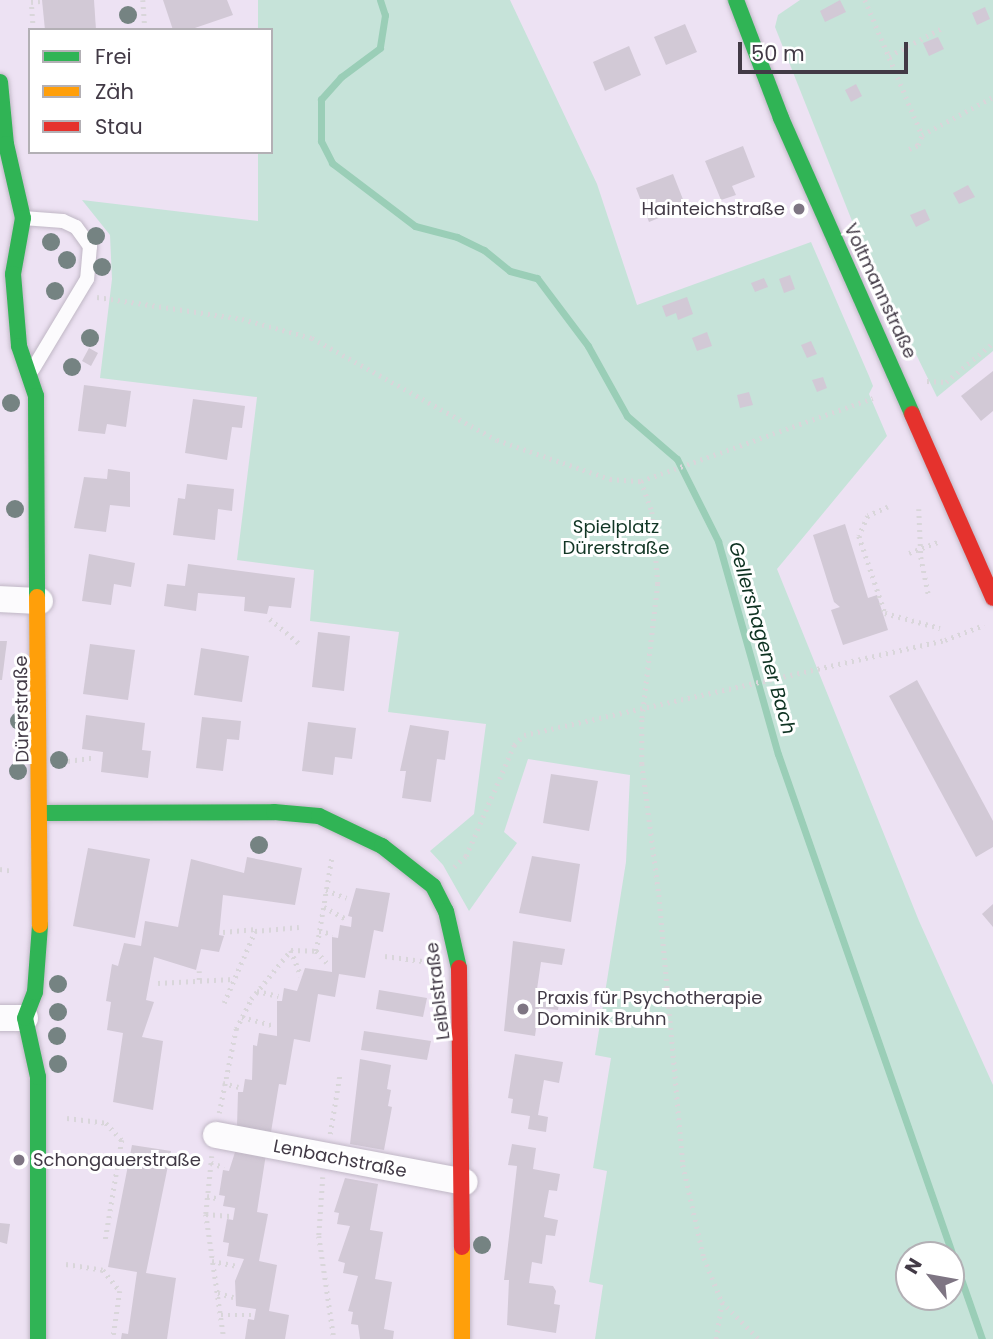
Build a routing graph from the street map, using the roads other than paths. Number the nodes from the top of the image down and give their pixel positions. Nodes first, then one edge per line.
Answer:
1 (743, 3) edge
2 (0, 82) edge
3 (23, 218) junction
4 (30, 373) junction
5 (993, 598) edge
6 (0, 599) edge
7 (40, 601) junction
8 (42, 813) junction
9 (13, 1018) edge
10 (216, 1135) road end
11 (465, 1182) junction
12 (38, 1339) edge
13 (462, 1339) edge

1 - 5 street, Voltmannstraße
2 - 3 street, Dürerstraße
3 - 4 street, Dürerstraße
3 - 4 lane
4 - 7 street, Dürerstraße
6 - 7 street
7 - 8 street, Dürerstraße
8 - 9 street, Dürerstraße
8 - 11 street, Leiblstraße
9 - 12 street, Dürerstraße
10 - 11 street, Lenbachstraße
11 - 13 street, Leiblstraße

